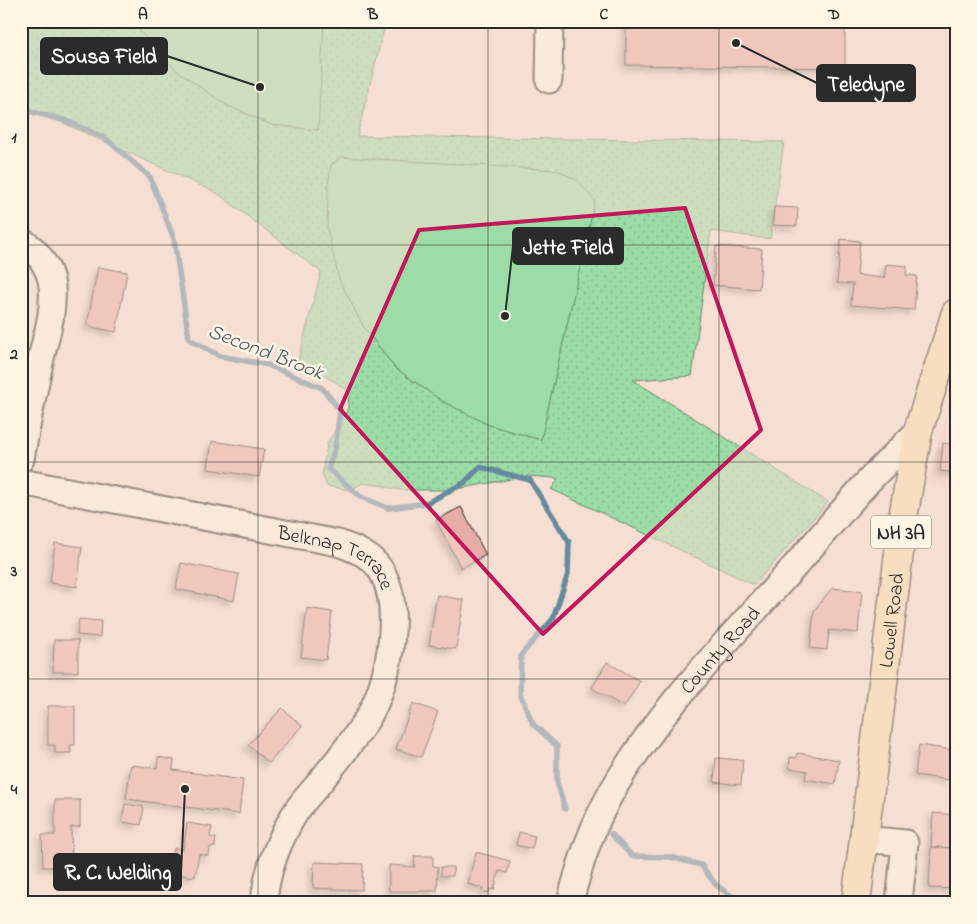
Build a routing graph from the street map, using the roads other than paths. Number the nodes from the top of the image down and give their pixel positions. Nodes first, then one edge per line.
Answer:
1 (550, 21) edge
2 (549, 80) dead end
3 (26, 243) edge
4 (953, 331) edge
5 (918, 431) junction
6 (21, 459) edge
7 (21, 482) edge
8 (864, 839) junction
9 (264, 903) edge
10 (570, 903) edge
11 (856, 903) edge
12 (899, 903) edge

1 - 2 street
3 - 6 street
4 - 5 main road, Lowell Road / NH 3A
5 - 8 main road, Lowell Road / NH 3A
5 - 10 street, County Road
7 - 9 street, Belknap Terrace
8 - 11 main road, Lowell Road / NH 3A
8 - 12 street

